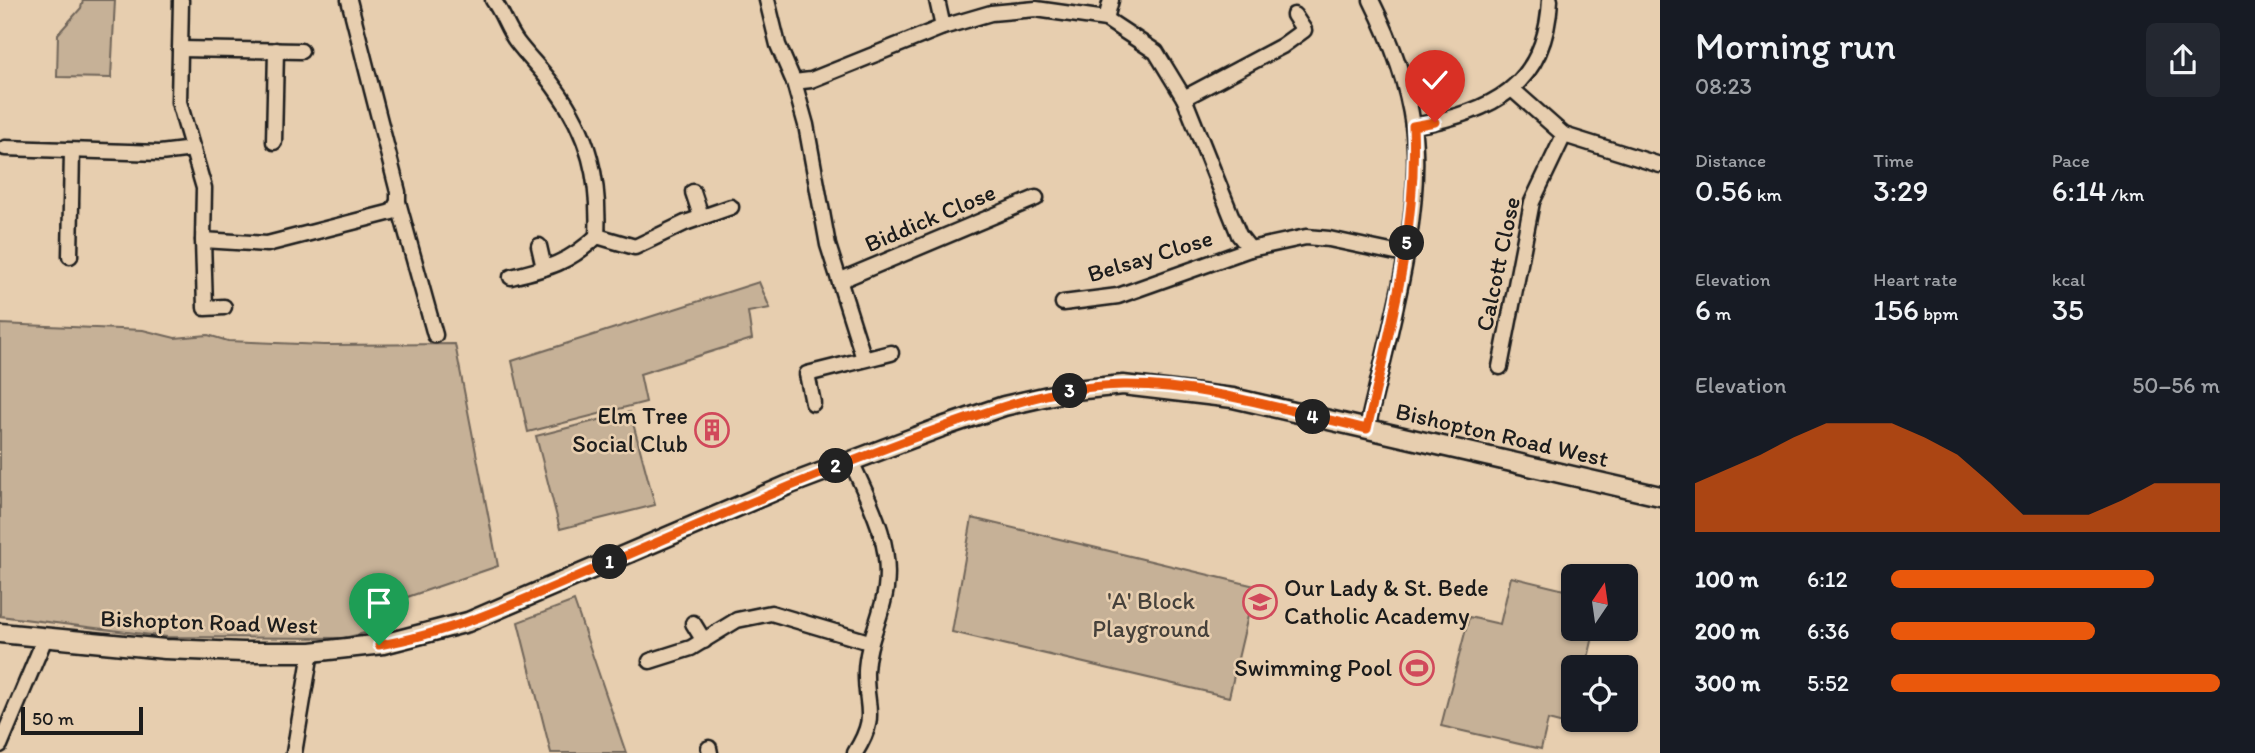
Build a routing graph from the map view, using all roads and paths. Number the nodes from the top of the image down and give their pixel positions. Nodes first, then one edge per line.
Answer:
1 (181, 0) edge
2 (349, 0) edge
3 (493, 0) edge
4 (767, 0) edge
5 (937, 0) edge
6 (1111, 0) edge
7 (1371, 0) edge
8 (1550, 0) edge
9 (1294, 15) dead end
10 (1106, 19) junction
11 (943, 27) junction
12 (180, 49) junction
13 (276, 50) junction
14 (301, 51) dead end
15 (794, 82) junction
16 (1511, 89) junction
17 (1184, 98) junction
18 (1413, 126) junction
19 (1564, 135) junction
20 (274, 142) dead end
21 (5, 148) dead end
22 (193, 149) junction
23 (72, 151) junction
24 (1660, 165) edge
25 (692, 192) dead end
26 (1036, 198) dead end
27 (395, 207) junction
28 (731, 207) dead end
29 (701, 216) junction
30 (597, 236) junction
31 (204, 240) junction
32 (539, 246) dead end
33 (1250, 249) junction
34 (1405, 255) junction
35 (70, 256) dead end
36 (544, 268) junction
37 (511, 277) dead end
38 (841, 280) junction
39 (1063, 303) dead end
40 (224, 307) dead end
41 (435, 335) dead end
42 (891, 353) dead end
43 (864, 359) junction
44 (1500, 367) dead end
45 (813, 402) dead end
46 (1367, 429) junction
47 (851, 461) junction
48 (1660, 496) edge
49 (693, 623) dead end
50 (0, 633) edge
51 (45, 638) junction
52 (704, 641) junction
53 (869, 642) junction
54 (311, 652) junction
55 (650, 661) dead end
56 (0, 745) edge
57 (294, 753) edge
58 (855, 753) edge

1 - 12 street
2 - 27 street
3 - 30 street
4 - 15 street, Biddick Close
5 - 11 street
6 - 10 street
7 - 18 street
8 - 16 street
9 - 17 street
10 - 11 street
10 - 17 street
11 - 15 street
12 - 13 street
12 - 22 street
13 - 14 street
13 - 20 street
15 - 38 street, Biddick Close
16 - 18 street
16 - 19 street
17 - 33 street
18 - 34 street
19 - 24 street
19 - 44 street, Calcott Close
21 - 23 street
22 - 23 street
22 - 31 street
23 - 35 street
25 - 29 street
26 - 38 street, Biddick Close
27 - 31 street
27 - 41 street
28 - 29 street
29 - 30 street
30 - 36 street
31 - 40 street
32 - 36 street
33 - 34 street, Belsay Close
33 - 39 street, Belsay Close
34 - 46 street
36 - 37 street
38 - 43 street, Biddick Close
42 - 43 street
43 - 45 street
46 - 47 street, Bishopton Road West
46 - 48 street, Bishopton Road West
47 - 53 street
47 - 54 street, Bishopton Road West
49 - 52 street
50 - 51 street, Bishopton Road West
51 - 54 street, Bishopton Road West
51 - 56 street
52 - 53 street
52 - 55 street
53 - 58 street
54 - 57 street

